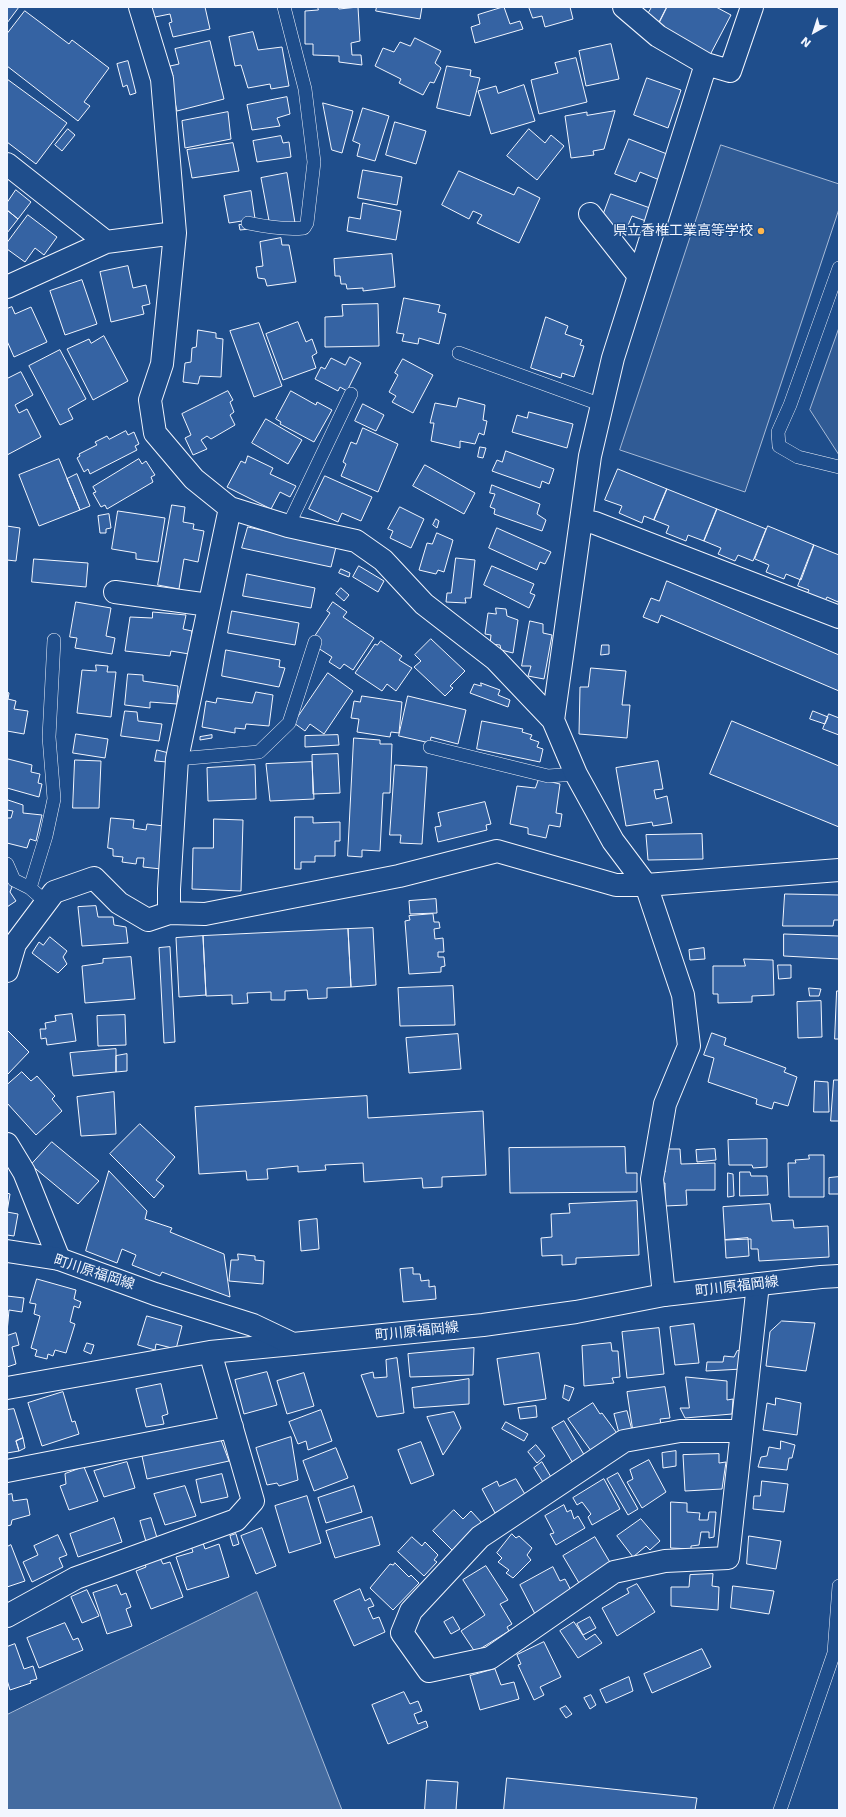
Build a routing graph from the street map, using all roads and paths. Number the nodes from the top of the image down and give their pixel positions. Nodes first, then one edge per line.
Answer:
1 (140, 7) edge
2 (284, 7) edge
3 (624, 7) edge
4 (752, 7) edge
5 (706, 64) junction
6 (7, 164) edge
7 (590, 214) dead end
8 (248, 223) dead end
9 (175, 233) junction
10 (106, 242) junction
11 (839, 268) edge
12 (639, 276) junction
13 (7, 287) edge
14 (459, 353) dead end
15 (351, 394) dead end
16 (602, 405) junction
17 (839, 468) edge
18 (230, 508) junction
19 (581, 520) junction
20 (288, 526) junction
21 (115, 592) dead end
22 (209, 605) junction
23 (839, 617) edge
24 (54, 640) dead end
25 (315, 642) dead end
26 (553, 720) junction
27 (430, 746) dead end
28 (177, 759) junction
29 (576, 774) junction
30 (7, 864) edge
31 (839, 870) edge
32 (646, 885) junction
33 (30, 888) junction
34 (46, 902) junction
35 (169, 913) junction
36 (7, 971) edge
37 (7, 1144) edge
38 (7, 1251) edge
39 (59, 1259) junction
40 (839, 1276) edge
41 (758, 1284) junction
42 (664, 1295) junction
43 (293, 1344) junction
44 (210, 1352) junction
45 (7, 1388) edge
46 (232, 1427) junction
47 (742, 1431) junction
48 (7, 1471) edge
49 (839, 1586) edge
50 (7, 1616) edge
51 (780, 1810) edge

1 - 9 street
2 - 8 lane
3 - 5 street
4 - 5 street
5 - 12 street
6 - 10 street
7 - 12 street
9 - 10 street
9 - 18 street
10 - 13 street
11 - 17 lane
12 - 16 street
14 - 16 lane
15 - 20 lane
16 - 19 street
18 - 20 street
18 - 22 street
19 - 23 street
19 - 26 street
20 - 26 street
21 - 22 street
22 - 28 street
24 - 33 lane
25 - 28 lane
26 - 29 street
27 - 29 lane
28 - 35 street
29 - 32 street
30 - 33 lane
31 - 32 street
32 - 35 street
32 - 42 street
33 - 34 lane
34 - 35 street
34 - 36 street
37 - 39 street
38 - 39 street, 町川原福岡線
39 - 43 street, 町川原福岡線
40 - 41 street, 町川原福岡線
41 - 42 street, 町川原福岡線
41 - 47 street
42 - 43 street, 町川原福岡線
43 - 44 street
44 - 45 street
44 - 46 street
46 - 48 street
46 - 50 street
47 - 47 street
49 - 51 lane

